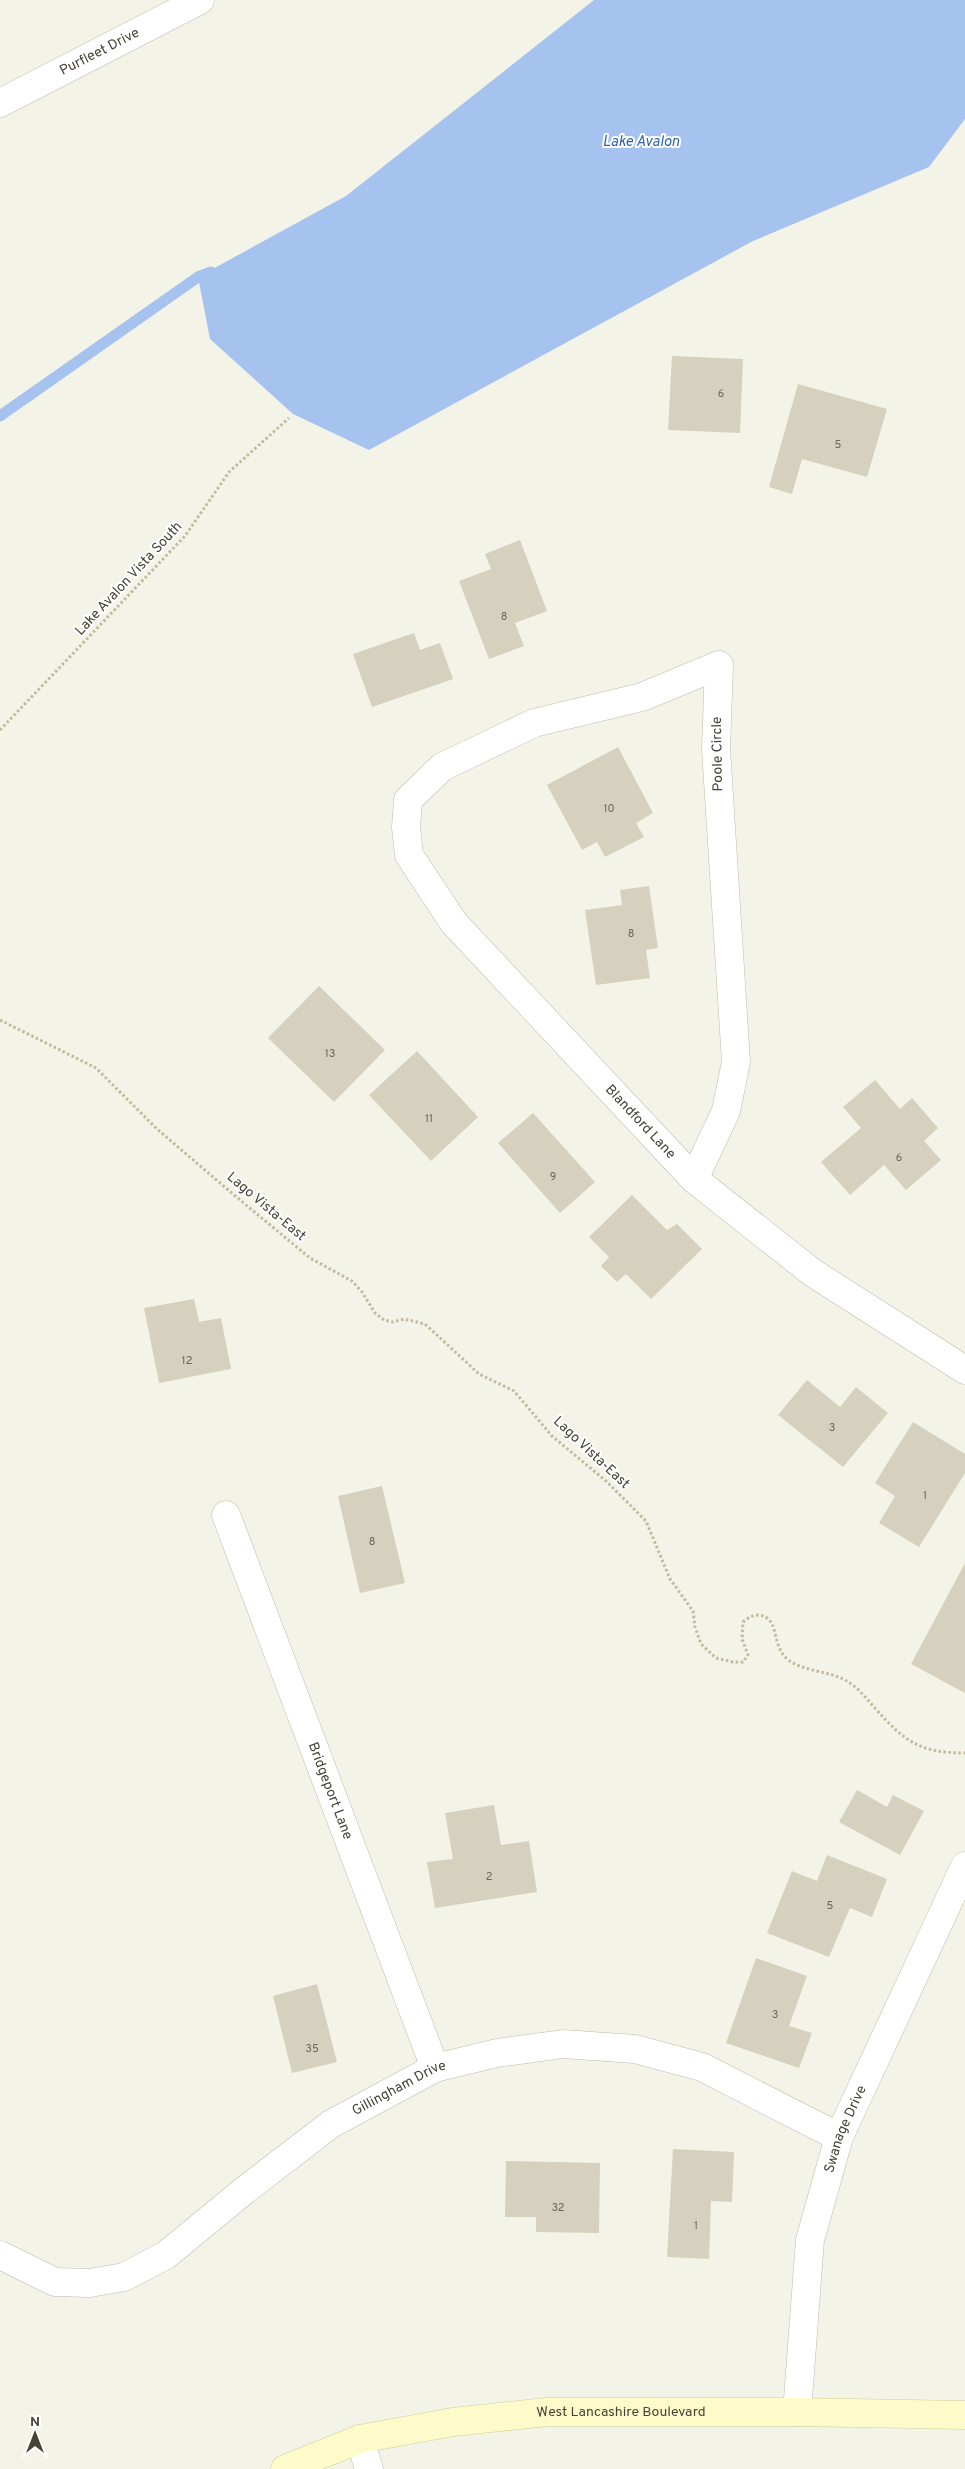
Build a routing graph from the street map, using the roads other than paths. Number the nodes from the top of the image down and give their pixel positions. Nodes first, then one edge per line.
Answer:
1 (200, 0) edge
2 (0, 103) edge
3 (408, 800) joint
4 (694, 1179) junction
5 (965, 1370) edge
6 (226, 1515) dead end
7 (965, 1866) edge
8 (435, 2068) junction
9 (839, 2137) junction
10 (0, 2256) edge
11 (797, 2412) junction
12 (965, 2415) edge
13 (360, 2439) junction
14 (285, 2469) edge
15 (369, 2469) edge

1 - 2 street, Purfleet Drive
3 - 4 street, Blandford Lane
3 - 4 street, Poole Circle
4 - 5 street, Blandford Lane
6 - 8 street, Bridgeport Lane
7 - 9 street, Swanage Drive
8 - 9 street, Gillingham Drive
8 - 10 street, Gillingham Drive
9 - 11 street, Swanage Drive
11 - 12 main road, West Lancashire Boulevard
11 - 13 main road, West Lancashire Boulevard
13 - 14 main road, West Lancashire Boulevard
13 - 15 street

